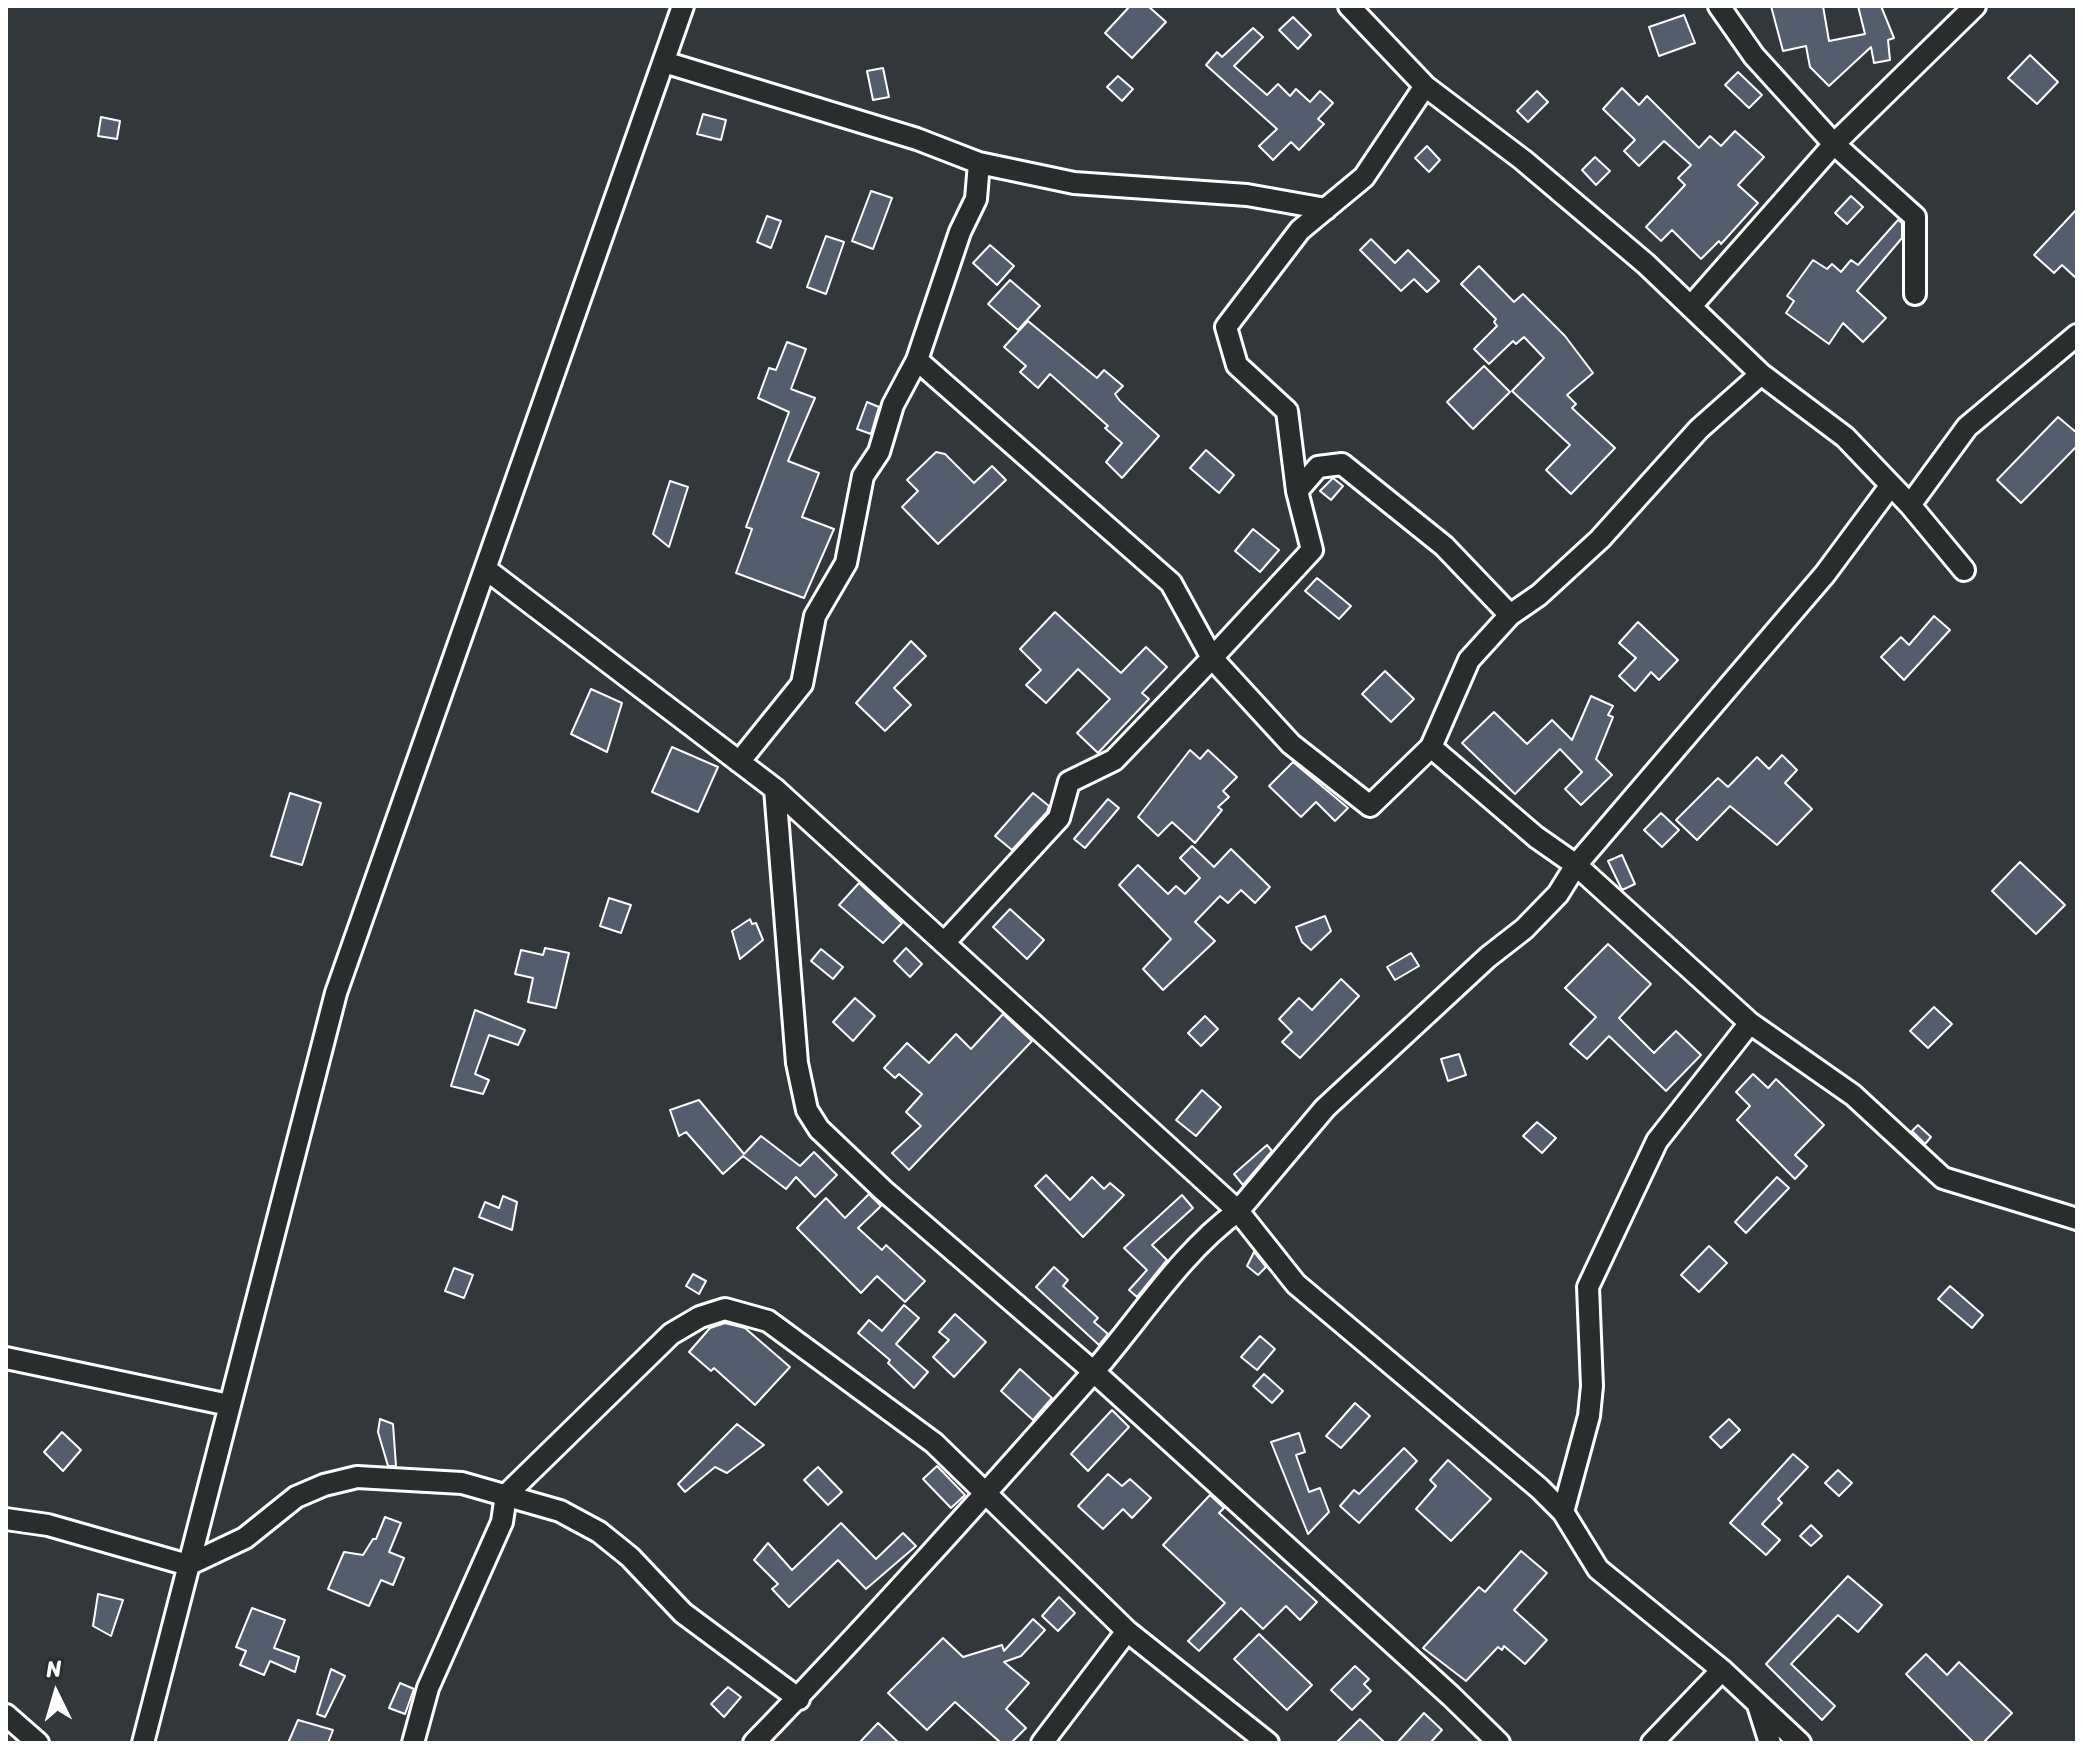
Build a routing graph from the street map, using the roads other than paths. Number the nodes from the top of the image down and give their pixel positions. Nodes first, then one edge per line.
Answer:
1 (683, 6) edge
2 (1349, 6) edge
3 (1719, 6) edge
4 (1975, 6) edge
5 (664, 62) junction
6 (1425, 86) junction
7 (1834, 144) junction
8 (979, 163) junction
9 (1326, 209) junction
10 (1915, 294) dead end
11 (1692, 305) junction
12 (2077, 335) edge
13 (917, 360) junction
14 (1761, 374) junction
15 (1891, 485) junction
16 (1297, 491) junction
17 (1910, 505) junction
18 (487, 570) junction
19 (1964, 570) dead end
20 (1510, 615) junction
21 (1212, 658) junction
22 (1431, 747) junction
23 (739, 762) junction
24 (775, 789) junction
25 (1576, 865) junction
26 (944, 943) junction
27 (1750, 1023) junction
28 (1238, 1211) junction
29 (2077, 1219) edge
30 (6, 1358) edge
31 (1094, 1372) junction
32 (229, 1405) junction
33 (987, 1492) junction
34 (506, 1495) junction
35 (1563, 1512) junction
36 (6, 1519) edge
37 (188, 1565) junction
38 (1127, 1631) junction
39 (1722, 1670) junction
40 (799, 1699) junction
41 (1757, 1701) junction
42 (6, 1715) edge
43 (38, 1743) edge
44 (143, 1743) edge
45 (413, 1743) edge
46 (754, 1743) edge
47 (1042, 1743) edge
48 (1268, 1743) edge
49 (1499, 1743) edge
50 (1652, 1743) edge
51 (1770, 1743) edge
52 (1800, 1743) edge

1 - 5 street
2 - 6 street
3 - 7 street
4 - 7 street
5 - 8 street
5 - 18 street
6 - 9 street
6 - 11 street
7 - 10 street
7 - 11 street
8 - 9 street
8 - 13 street
9 - 16 street
11 - 14 street
12 - 17 street
13 - 21 street
13 - 23 street
14 - 15 street
14 - 20 street
15 - 17 street
15 - 25 street
16 - 20 street
16 - 21 street
17 - 19 street
18 - 23 street
18 - 32 street
20 - 22 street
21 - 22 street
21 - 26 street
22 - 25 street
23 - 24 street
24 - 26 street
24 - 31 street
25 - 27 street
25 - 28 street
26 - 28 street
27 - 29 street
27 - 35 street
28 - 31 street
28 - 35 street
30 - 32 street
31 - 33 street
31 - 49 street
32 - 37 street
33 - 34 street
33 - 38 street
33 - 40 street
34 - 37 street
34 - 40 street
34 - 45 street
35 - 39 street
36 - 37 street
37 - 44 street
38 - 47 street
38 - 48 street
39 - 41 street
39 - 50 street
40 - 46 street
41 - 51 street
41 - 52 street
42 - 43 street

